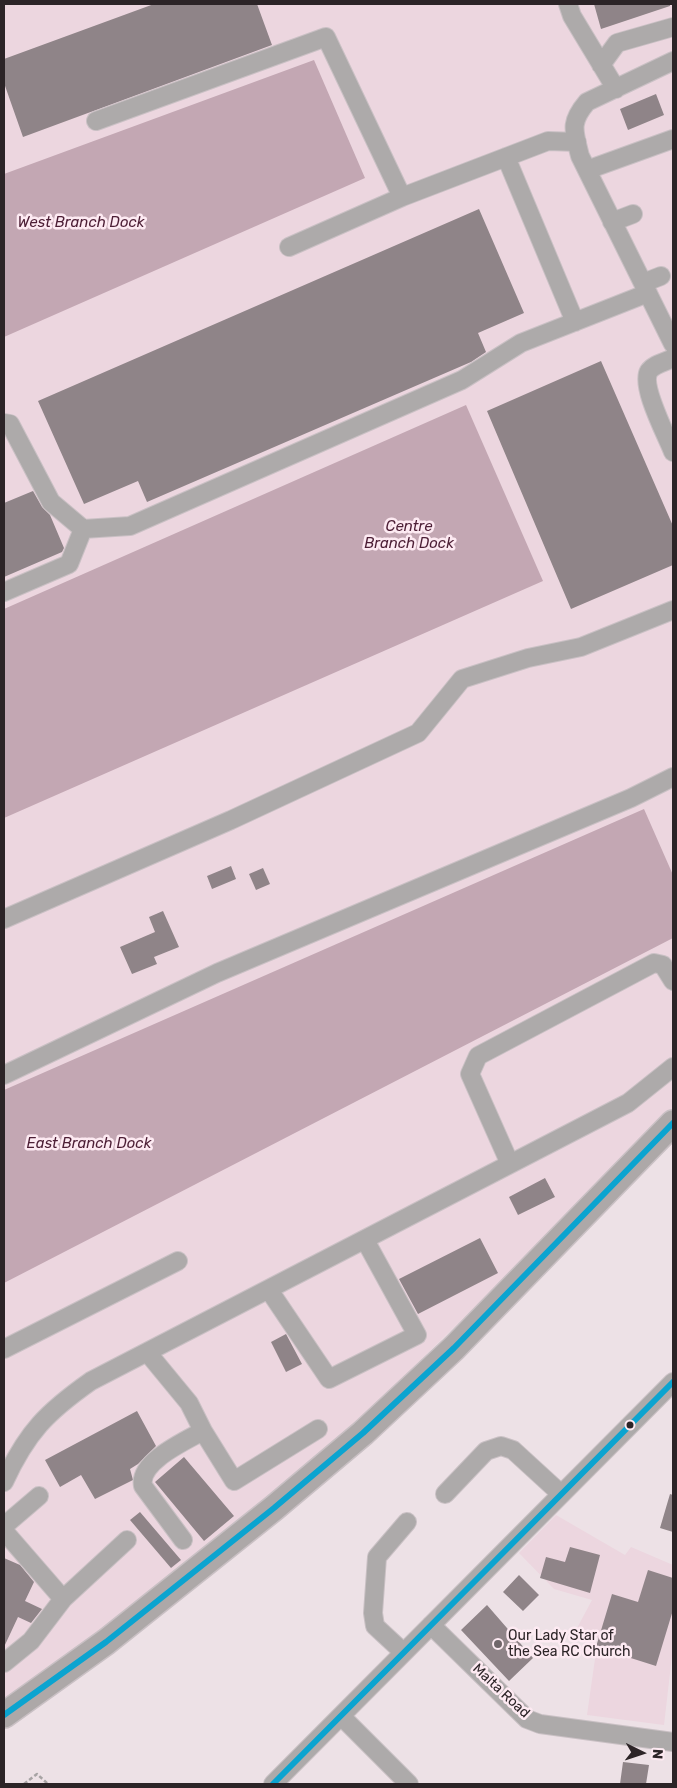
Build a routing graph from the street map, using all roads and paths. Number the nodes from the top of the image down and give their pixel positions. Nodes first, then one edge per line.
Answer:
1 (568, 4) edge
2 (673, 27) edge
3 (673, 61) edge
4 (601, 65) junction
5 (616, 89) junction
6 (96, 121) dead end
7 (673, 139) edge
8 (576, 142) junction
9 (506, 157) junction
10 (587, 170) junction
11 (402, 197) junction
12 (633, 214) dead end
13 (612, 222) junction
14 (289, 247) dead end
15 (661, 276) dead end
16 (646, 288) junction
17 (667, 314) edge
18 (575, 322) junction
19 (672, 338) edge
20 (673, 358) edge
21 (4, 423) edge
22 (673, 452) edge
23 (83, 528) junction
24 (4, 592) edge
25 (673, 610) edge
26 (673, 777) edge
27 (4, 920) edge
28 (673, 981) edge
29 (673, 1067) edge
30 (4, 1075) edge
31 (673, 1123) edge
32 (510, 1164) junction
33 (365, 1240) junction
34 (178, 1260) dead end
35 (269, 1290) junction
36 (4, 1349) edge
37 (147, 1352) junction
38 (673, 1382) edge
39 (318, 1429) dead end
40 (203, 1430) junction
41 (4, 1482) edge
42 (445, 1494) dead end
43 (561, 1494) junction
44 (40, 1496) dead end
45 (407, 1522) dead end
46 (4, 1526) edge
47 (4, 1531) edge
48 (127, 1540) dead end
49 (183, 1540) dead end
50 (63, 1599) junction
51 (431, 1625) junction
52 (403, 1652) junction
53 (4, 1663) edge
54 (4, 1715) edge
55 (342, 1717) junction
56 (673, 1742) edge
57 (401, 1782) edge
58 (24, 1784) edge
59 (48, 1784) edge
60 (273, 1784) edge

1 - 4 street
2 - 4 street
3 - 5 street
4 - 5 street
5 - 8 street
6 - 11 street
7 - 10 street
8 - 9 street
8 - 10 street
9 - 11 street
9 - 18 street
10 - 13 street
11 - 14 street
12 - 13 street
13 - 16 street
15 - 16 street
16 - 17 street
16 - 18 street
17 - 19 street
18 - 23 street
20 - 22 street
21 - 23 street
23 - 24 street
25 - 27 street
26 - 30 street
28 - 32 street
29 - 32 street
31 - 54 highway
32 - 33 street
33 - 35 street
33 - 35 street
34 - 36 street
35 - 37 street
37 - 40 street
37 - 41 street
38 - 43 street
39 - 40 street
40 - 49 street
42 - 43 street
43 - 51 street
44 - 46 street
45 - 52 street
47 - 50 street
48 - 50 street
50 - 53 street
51 - 52 street
51 - 56 street, Malta Road
52 - 55 street
55 - 57 street
55 - 60 street
58 - 59 path

